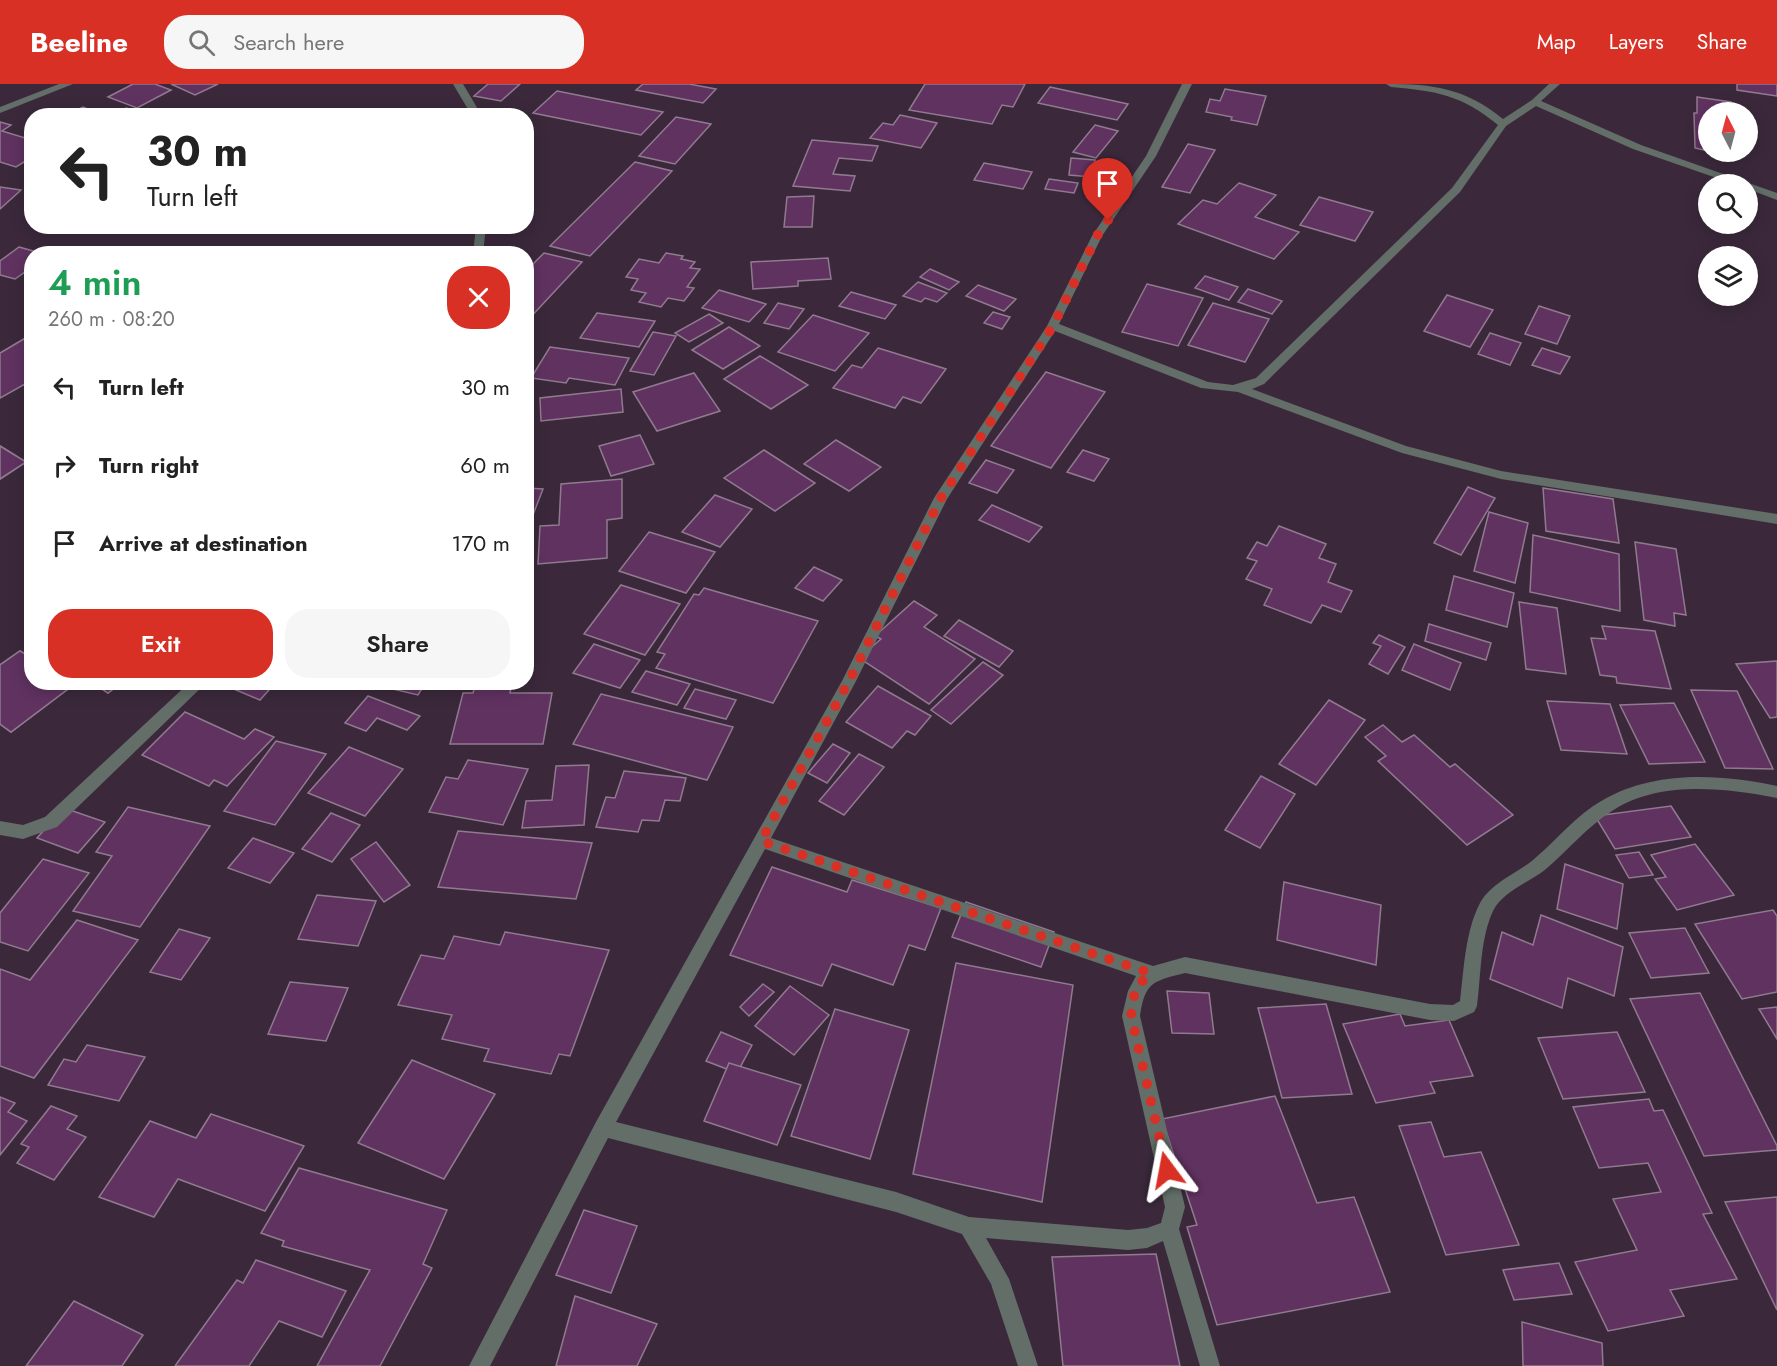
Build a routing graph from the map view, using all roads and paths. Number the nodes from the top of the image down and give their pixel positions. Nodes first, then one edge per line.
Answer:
1 (68, 84) edge
2 (458, 84) edge
3 (1187, 84) edge
4 (1391, 84) edge
5 (1555, 84) edge
6 (1535, 102) junction
7 (472, 108) edge
8 (0, 110) edge
9 (1503, 124) junction
10 (1714, 174) edge
11 (1758, 190) edge
12 (1777, 197) edge
13 (1053, 326) junction
14 (1243, 390) junction
15 (1777, 519) edge
16 (191, 690) edge
17 (1777, 792) edge
18 (0, 828) edge
19 (761, 841) junction
20 (1150, 973) junction
21 (603, 1128) junction
22 (969, 1227) junction
23 (1169, 1229) junction
24 (479, 1366) edge
25 (1028, 1366) edge
26 (1210, 1366) edge

1 - 8 street
2 - 7 street
3 - 13 street
4 - 9 street
5 - 6 street
6 - 9 street
6 - 10 street
9 - 14 street
11 - 12 street
13 - 14 street
13 - 19 street
14 - 15 street
16 - 18 street
17 - 20 street
19 - 20 street
19 - 21 street
20 - 23 street
21 - 22 street
21 - 24 street
22 - 23 street
22 - 25 street
23 - 26 street

